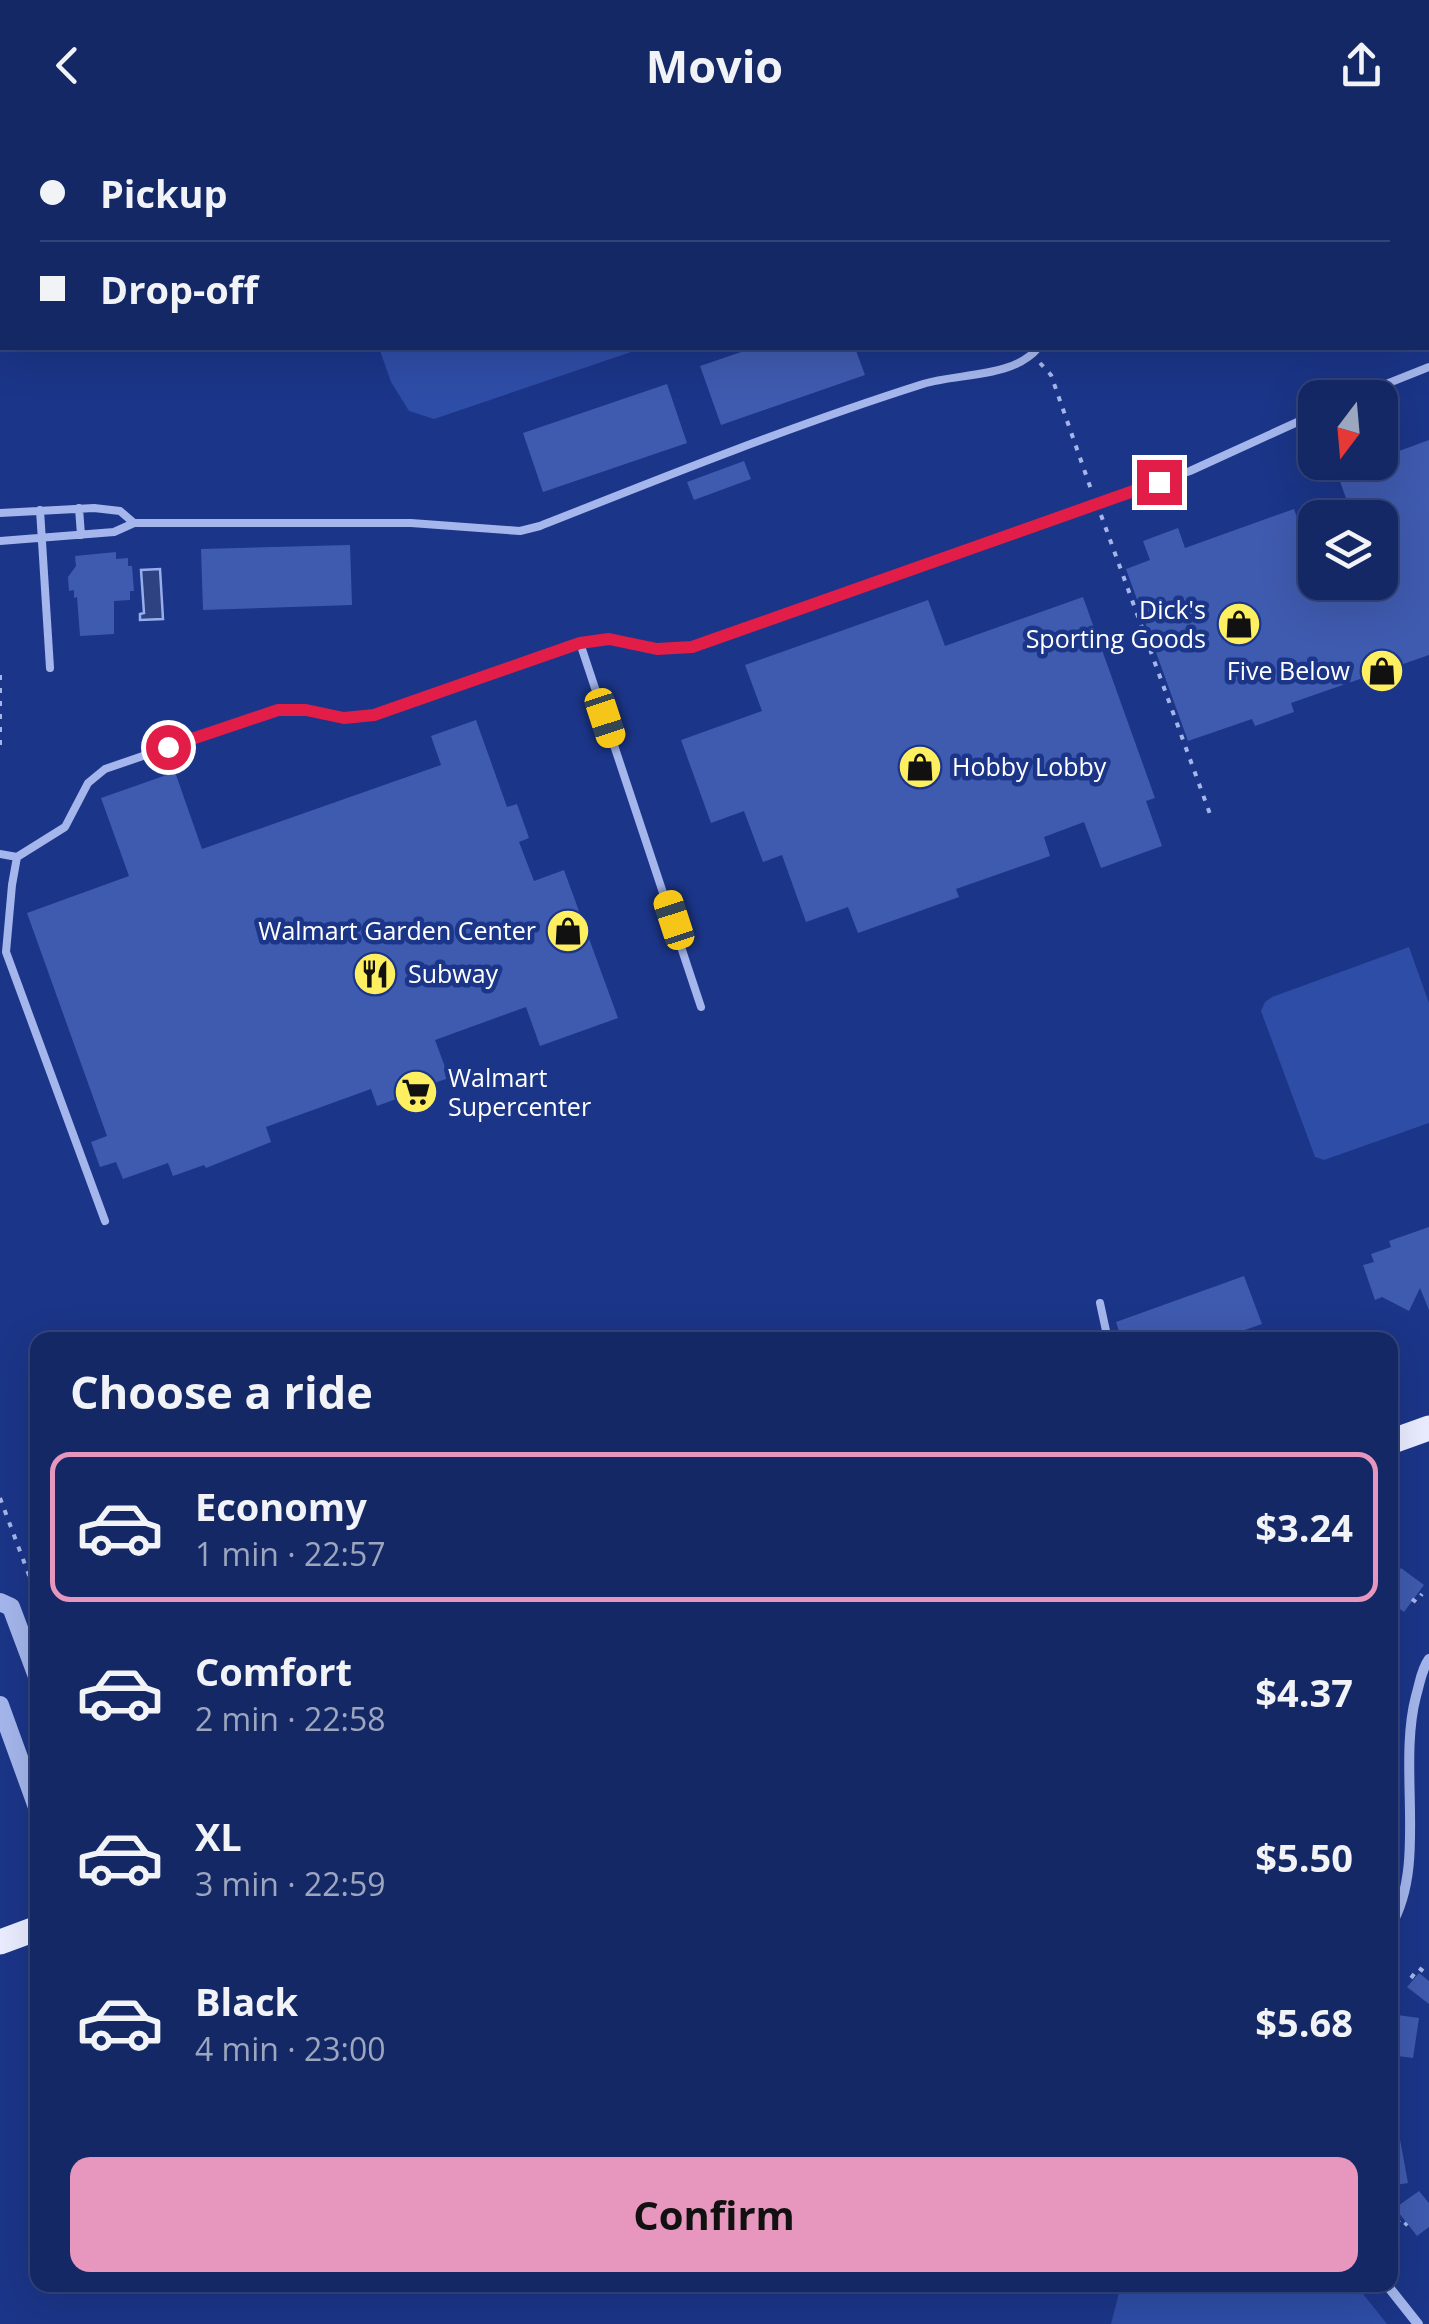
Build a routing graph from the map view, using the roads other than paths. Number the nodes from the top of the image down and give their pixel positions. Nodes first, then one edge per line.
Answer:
1 (1036, 350) edge
2 (1429, 367) edge
3 (1396, 380) edge
4 (1298, 422) edge
5 (80, 508) junction
6 (40, 510) junction
7 (0, 513) edge
8 (134, 523) junction
9 (81, 535) junction
10 (42, 537) junction
11 (0, 540) edge
12 (580, 643) junction
13 (50, 668) dead end
14 (0, 854) edge
15 (18, 857) junction
16 (701, 1007) dead end
17 (105, 1221) dead end
18 (1100, 1303) dead end
19 (1106, 1332) edge
20 (1429, 1428) edge
21 (1398, 1439) edge
22 (0, 1602) edge
23 (30, 1658) edge
24 (1429, 1659) edge
25 (0, 1706) edge
26 (30, 1788) edge
27 (1398, 1914) edge
28 (30, 1931) edge
29 (0, 1942) edge
30 (1393, 2292) edge
31 (1418, 2324) edge

1 - 8 lane
2 - 3 lane
4 - 12 lane
5 - 6 lane
5 - 8 lane
5 - 9 lane
6 - 7 lane
6 - 10 lane
8 - 9 lane
9 - 10 lane
10 - 11 lane
10 - 13 lane
12 - 15 lane
12 - 16 lane
14 - 15 lane
15 - 17 lane
18 - 19 lane
20 - 21 main road
22 - 23 street
24 - 27 street
25 - 26 street
28 - 29 main road
30 - 31 street

